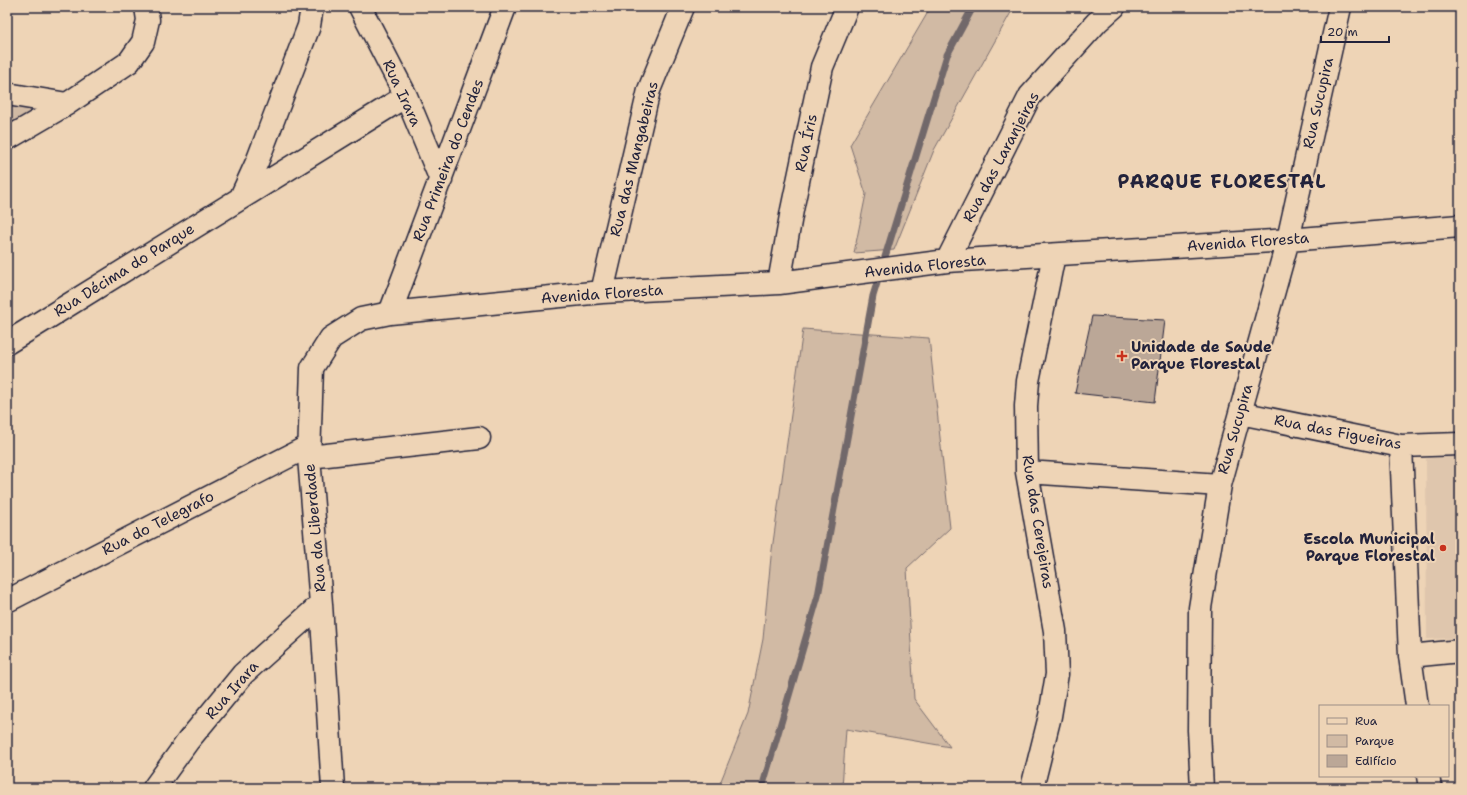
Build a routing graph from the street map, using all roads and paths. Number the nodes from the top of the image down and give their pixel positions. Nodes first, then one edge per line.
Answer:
1 (146, 7) edge
2 (312, 7) edge
3 (360, 7) edge
4 (505, 7) edge
5 (683, 7) edge
6 (847, 7) edge
7 (1114, 7) edge
8 (1340, 7) edge
9 (7, 94) edge
10 (406, 96) junction
11 (67, 104) junction
12 (7, 139) edge
13 (442, 180) junction
14 (241, 197) junction
15 (1460, 226) edge
16 (1288, 240) junction
17 (1054, 255) junction
18 (941, 262) junction
19 (780, 283) junction
20 (602, 292) junction
21 (390, 313) junction
22 (8, 339) edge
23 (1240, 413) junction
24 (479, 438) dead end
25 (1460, 444) edge
26 (1400, 446) junction
27 (309, 451) junction
28 (1027, 472) junction
29 (1220, 485) junction
30 (7, 600) edge
31 (321, 604) junction
32 (1460, 651) edge
33 (1410, 656) junction
34 (1417, 705) edge
35 (1428, 777) edge
36 (154, 788) edge
37 (333, 788) edge
38 (1032, 788) edge
39 (1202, 788) edge
40 (1430, 788) edge

1 - 11 street
2 - 14 street
3 - 10 street, Rua Irara
4 - 13 street, Rua Primeira do Cendes
5 - 20 street, Rua das Mangabeiras
6 - 19 street, Rua Íris
7 - 18 street, Rua das Laranjeiras
8 - 16 street, Rua Sucupira
9 - 11 street
10 - 13 street, Rua Irara
10 - 14 street, Rua Décima do Parque
11 - 12 street
13 - 21 street, Rua Primeira do Cendes
14 - 22 street, Rua Décima do Parque
15 - 16 street, Avenida Floresta
16 - 17 street, Avenida Floresta
16 - 23 street, Rua Sucupira
17 - 18 street, Avenida Floresta
17 - 28 street, Rua das Cerejeiras
18 - 19 street, Avenida Floresta
19 - 20 street, Avenida Floresta
20 - 21 street, Avenida Floresta
21 - 27 street, Rua da Liberdade
23 - 26 street, Rua das Figueiras
23 - 29 street, Rua Sucupira
24 - 27 street
25 - 26 street, Rua das Figueiras
26 - 33 street
27 - 30 street, Rua do Telegrafo
27 - 31 street, Rua da Liberdade
28 - 29 street
28 - 38 street, Rua das Cerejeiras
29 - 39 street, Rua Sucupira
31 - 36 street, Rua Irara
31 - 37 street, Rua da Liberdade
32 - 33 street
33 - 34 street
35 - 40 street

